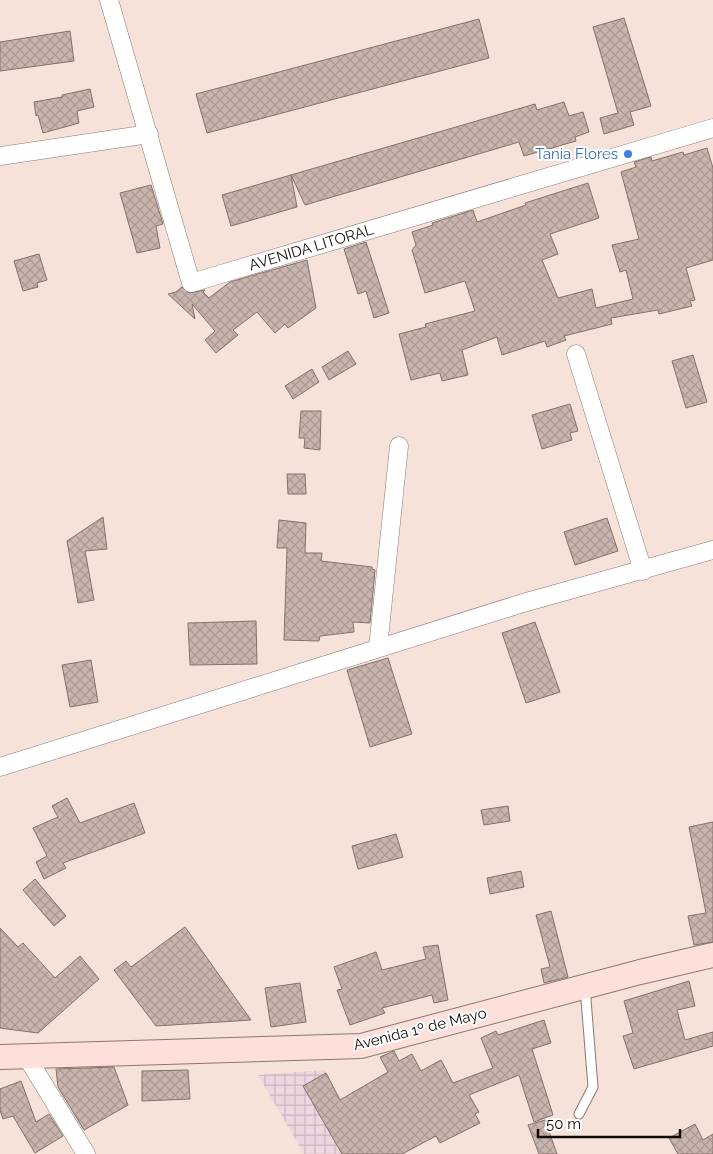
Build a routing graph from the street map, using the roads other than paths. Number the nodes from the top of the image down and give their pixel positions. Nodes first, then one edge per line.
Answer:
1 (109, 0) edge
2 (713, 128) edge
3 (149, 134) junction
4 (0, 156) edge
5 (576, 354) dead end
6 (399, 446) dead end
7 (713, 550) edge
8 (643, 571) junction
9 (378, 648) junction
10 (0, 767) edge
11 (713, 955) edge
12 (585, 987) junction
13 (25, 1054) junction
14 (0, 1056) edge
15 (579, 1114) dead end
16 (86, 1154) edge

1 - 3 street, AVENIDA LITORAL
2 - 3 street, AVENIDA LITORAL
3 - 4 street
5 - 8 street
6 - 9 street
7 - 8 street
8 - 9 street
9 - 10 street
11 - 12 main road, Avenida 1º de Mayo
12 - 13 main road, Avenida 1º de Mayo
12 - 15 lane
13 - 14 main road, Avenida 1º de Mayo
13 - 16 street

